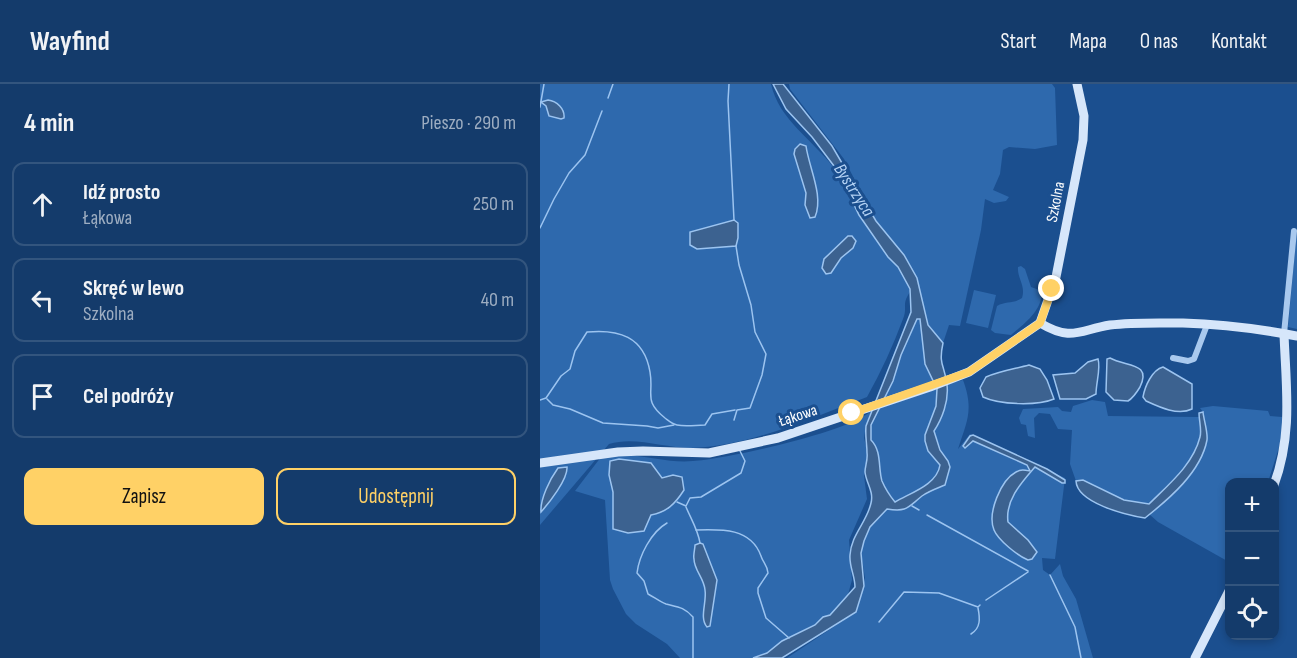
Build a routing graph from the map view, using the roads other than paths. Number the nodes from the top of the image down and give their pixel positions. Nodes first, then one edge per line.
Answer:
1 (1077, 84) edge
2 (1294, 231) dead end
3 (1040, 323) junction
4 (1207, 325) junction
5 (1284, 334) junction
6 (1297, 336) edge
7 (1173, 358) dead end
8 (540, 463) edge
9 (1277, 478) edge
10 (1225, 599) edge
11 (1195, 658) edge

1 - 3 street, Szkolna
2 - 5 street
3 - 4 street
3 - 8 street, Łąkowa
4 - 5 street
4 - 7 street
5 - 6 street
5 - 9 street
10 - 11 street

